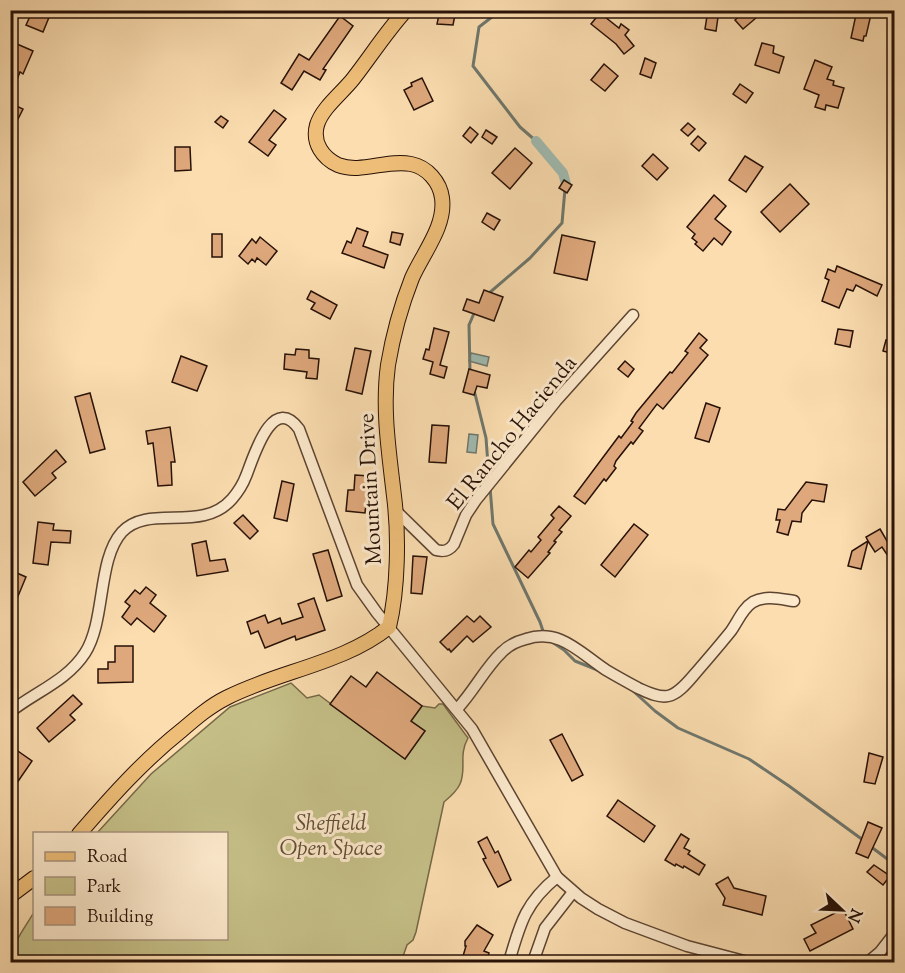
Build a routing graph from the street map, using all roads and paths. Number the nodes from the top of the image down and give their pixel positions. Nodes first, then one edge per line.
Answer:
1 (406, 10) edge
2 (633, 315) dead end
3 (395, 510) junction
4 (794, 601) dead end
5 (389, 627) junction
6 (457, 709) junction
7 (10, 712) edge
8 (81, 832) edge
9 (558, 877) junction
10 (33, 879) edge
11 (573, 892) junction
12 (10, 896) edge
13 (894, 934) edge
14 (509, 963) edge
15 (533, 963) edge
16 (748, 963) edge
17 (868, 963) edge

1 - 3 main road, Mountain Drive
2 - 3 street, El Rancho Hacienda
3 - 5 main road, Mountain Drive
4 - 6 street
5 - 6 street
5 - 7 street
5 - 8 main road
6 - 9 street
9 - 11 street
9 - 14 street
10 - 12 main road
11 - 15 street
11 - 16 street
13 - 17 street

